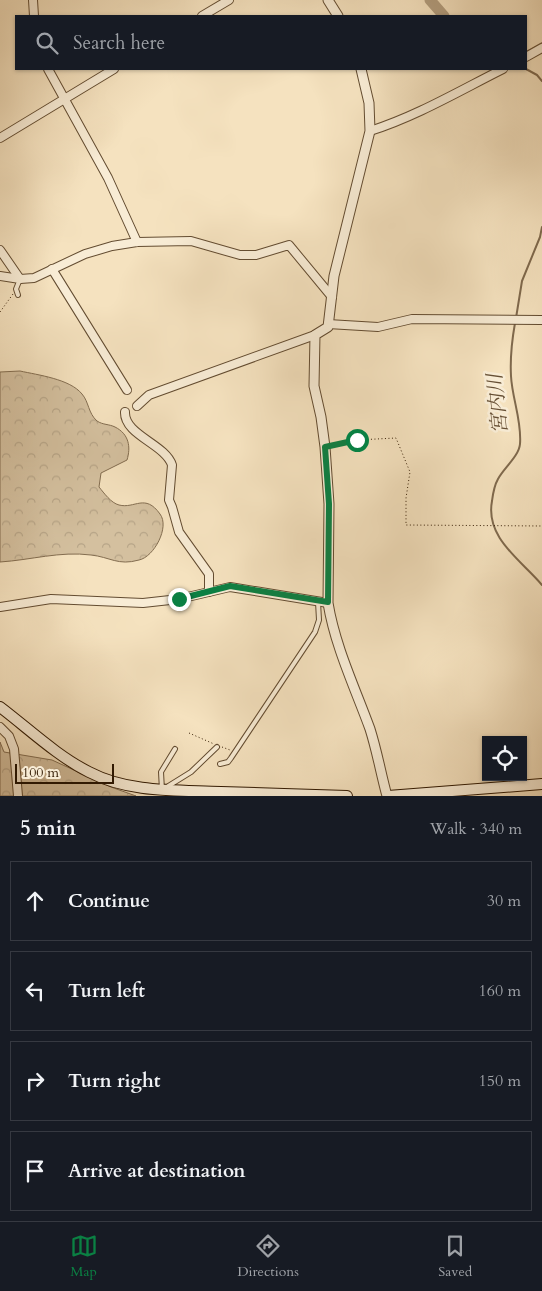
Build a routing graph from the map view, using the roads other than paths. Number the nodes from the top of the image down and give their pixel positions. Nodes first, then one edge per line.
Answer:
1 (33, 0) edge
2 (230, 0) edge
3 (328, 0) edge
4 (34, 15) edge
5 (204, 15) edge
6 (337, 15) edge
7 (542, 48) edge
8 (527, 56) edge
9 (49, 70) edge
10 (112, 70) edge
11 (361, 70) edge
12 (501, 70) edge
13 (64, 99) junction
14 (370, 131) junction
15 (0, 138) edge
16 (138, 242) junction
17 (0, 250) edge
18 (52, 269) junction
19 (0, 276) edge
20 (20, 279) junction
21 (18, 295) dead end
22 (332, 296) junction
23 (542, 320) edge
24 (328, 324) junction
25 (314, 335) junction
26 (127, 390) dead end
27 (137, 406) dead end
28 (125, 412) dead end
29 (209, 592) junction
30 (323, 602) junction
31 (0, 607) edge
32 (0, 707) edge
33 (0, 727) edge
34 (217, 747) dead end
35 (175, 749) dead end
36 (220, 764) dead end
37 (542, 784) edge
38 (162, 790) junction
39 (18, 796) edge
40 (347, 796) edge
41 (388, 796) edge

1 - 4 street
2 - 5 street
3 - 6 street
7 - 8 street
9 - 13 street
10 - 13 street
11 - 14 street
12 - 14 street
13 - 15 street
13 - 16 street
14 - 22 street
16 - 18 street
16 - 22 street
17 - 20 street
18 - 20 street
18 - 26 street
19 - 20 street
20 - 21 lane
22 - 24 street
23 - 24 street
24 - 25 street
25 - 27 street
25 - 30 street
28 - 29 street
29 - 30 street
29 - 31 street
30 - 36 lane
30 - 41 street
32 - 38 main road
33 - 39 street
34 - 38 lane
35 - 38 lane
37 - 41 main road
38 - 40 main road

